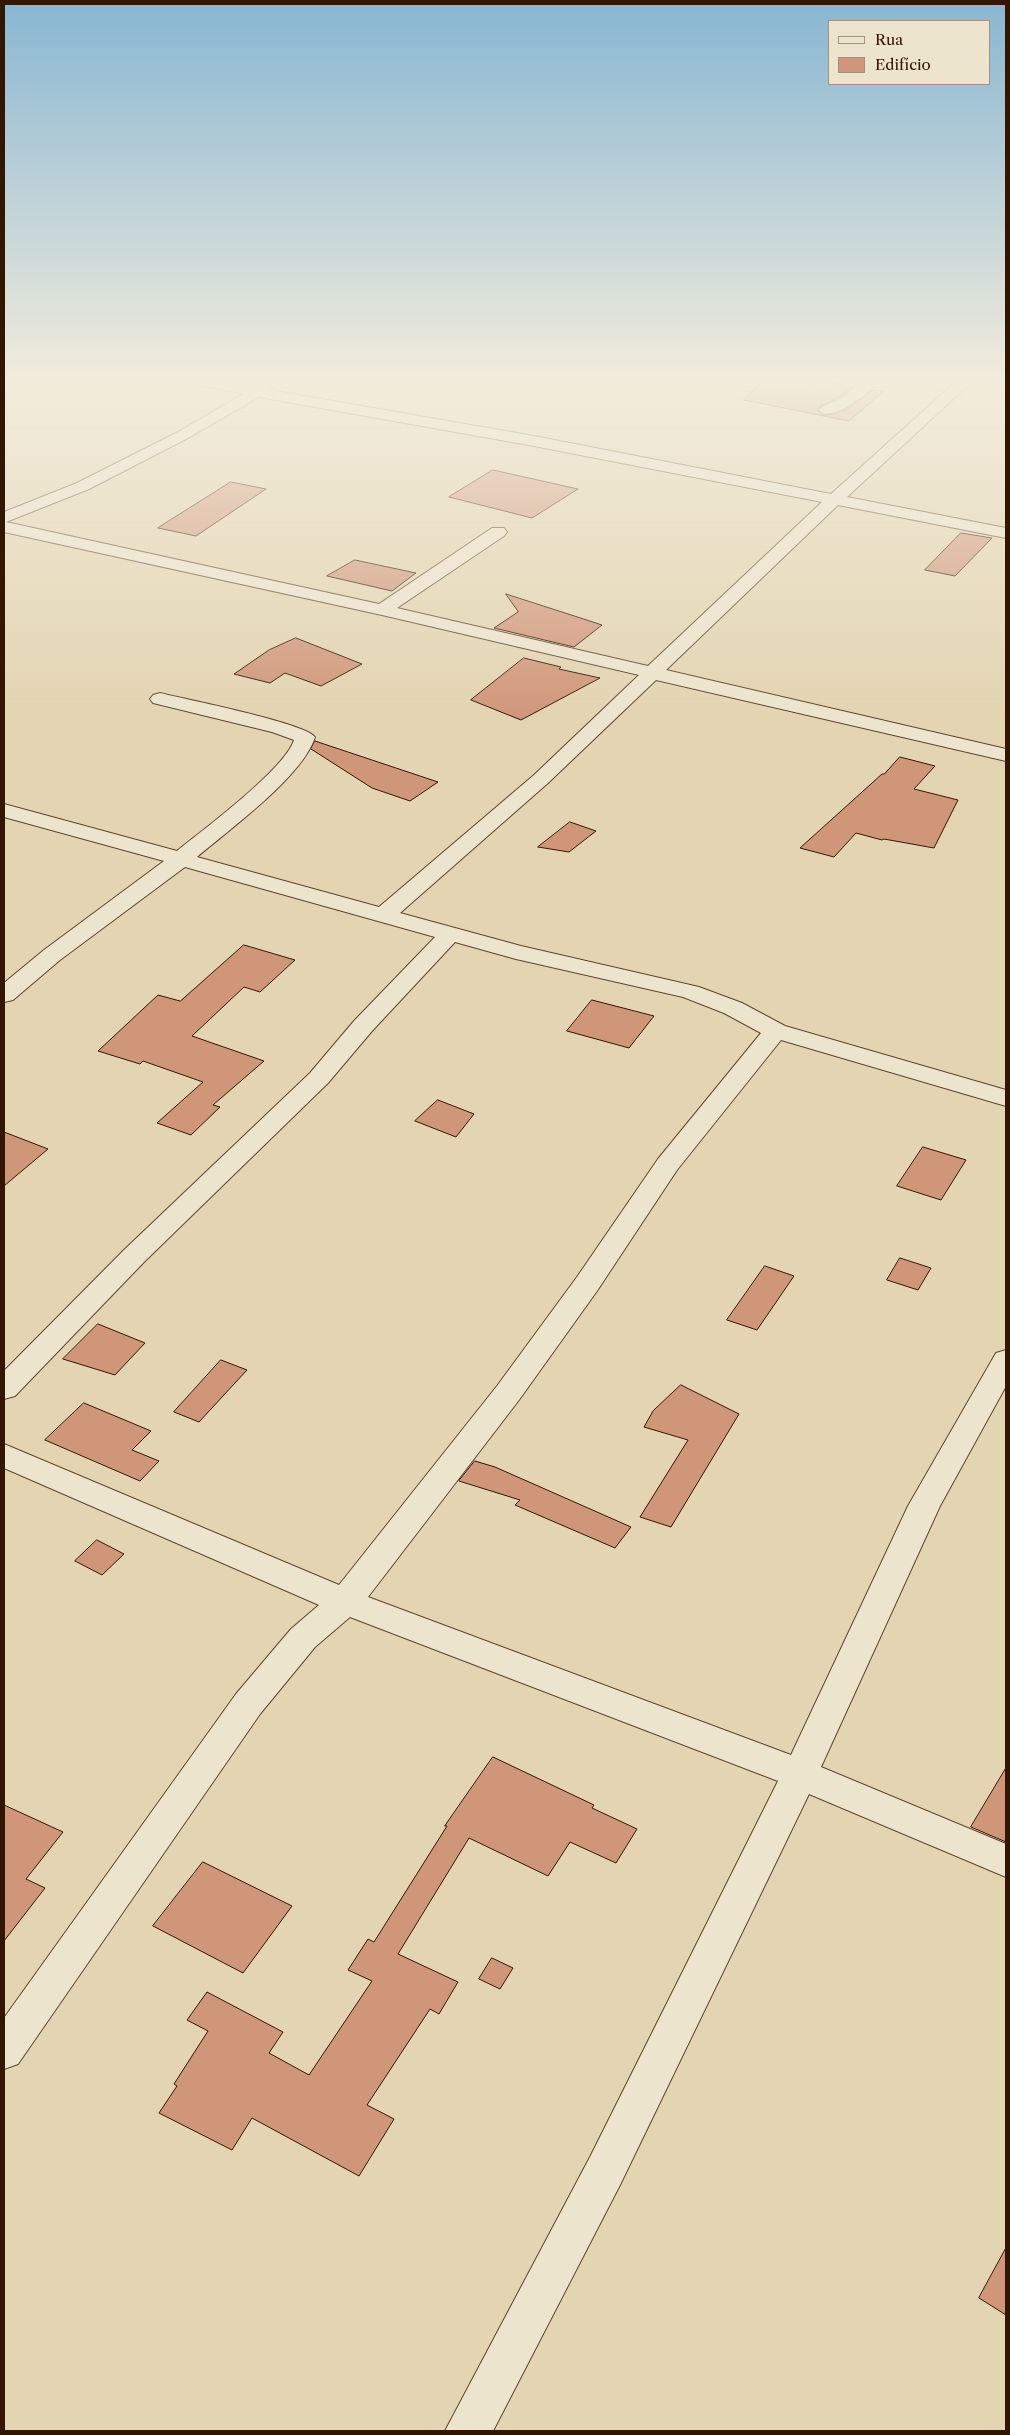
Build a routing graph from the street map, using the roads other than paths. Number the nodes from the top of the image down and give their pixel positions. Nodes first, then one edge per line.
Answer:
1 (72, 491) edge
2 (790, 491) edge
3 (845, 491) edge
4 (836, 499) junction
5 (4, 518) edge
6 (4, 527) edge
7 (498, 532) dead end
8 (1006, 533) edge
9 (382, 610) junction
10 (652, 673) junction
11 (160, 699) dead end
12 (1006, 755) edge
13 (4, 810) edge
14 (180, 860) junction
15 (382, 916) junction
16 (450, 934) junction
17 (4, 995) edge
18 (776, 1031) junction
19 (1006, 1098) edge
20 (1006, 1360) edge
21 (4, 1389) edge
22 (4, 1455) edge
23 (345, 1602) junction
24 (800, 1774) junction
25 (1006, 1861) edge
26 (4, 2051) edge
27 (468, 2431) edge

1 - 5 street
2 - 4 street
3 - 4 street
4 - 8 street
4 - 10 street
6 - 9 street
7 - 9 street
9 - 10 street
10 - 12 street
10 - 15 street
11 - 14 street
13 - 14 street
14 - 15 street
14 - 17 street
15 - 16 street
16 - 18 street
16 - 21 street
18 - 19 street
18 - 23 street
20 - 24 street
22 - 23 street
23 - 24 street
23 - 26 street
24 - 25 street
24 - 27 street

